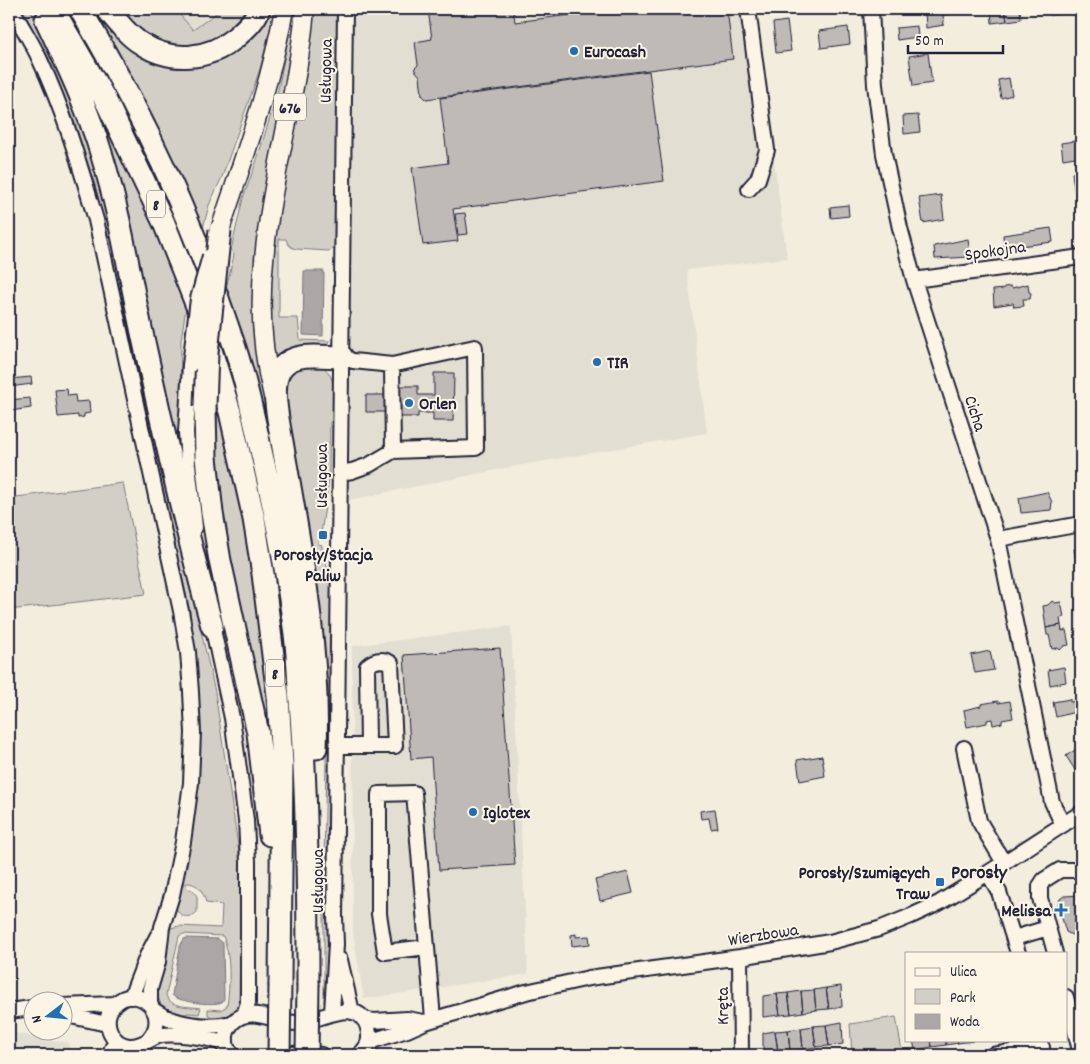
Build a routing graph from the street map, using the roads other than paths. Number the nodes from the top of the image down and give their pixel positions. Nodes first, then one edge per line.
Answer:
1 (10, 9) edge
2 (40, 9) edge
3 (53, 9) edge
4 (80, 9) edge
5 (107, 9) edge
6 (258, 9) edge
7 (284, 9) edge
8 (305, 9) edge
9 (345, 9) edge
10 (748, 9) edge
11 (871, 9) edge
12 (749, 188) dead end
13 (220, 230) junction
14 (1081, 257) edge
15 (914, 280) junction
16 (342, 357) junction
17 (392, 365) junction
18 (277, 412) junction
19 (393, 451) junction
20 (340, 473) junction
21 (1081, 524) edge
22 (998, 539) junction
23 (212, 626) junction
24 (337, 746) junction
25 (368, 746) junction
26 (964, 748) dead end
27 (1081, 813) edge
28 (1063, 825) junction
29 (308, 860) junction
30 (1004, 863) junction
31 (1081, 870) edge
32 (988, 874) junction
33 (162, 927) junction
34 (1048, 928) junction
35 (279, 938) junction
36 (1014, 938) junction
37 (336, 944) junction
38 (427, 947) junction
39 (1018, 952) edge
40 (1055, 952) edge
41 (740, 957) junction
42 (131, 997) junction
43 (115, 1004) junction
44 (1068, 1005) edge
45 (72, 1006) edge
46 (152, 1007) junction
47 (22, 1009) edge
48 (9, 1011) edge
49 (332, 1014) junction
50 (244, 1015) junction
51 (358, 1015) junction
52 (72, 1016) edge
53 (429, 1020) junction
54 (232, 1023) junction
55 (107, 1024) junction
56 (116, 1040) junction
57 (148, 1040) junction
58 (1042, 1048) edge
59 (364, 1050) edge
60 (128, 1051) edge
61 (230, 1052) edge
62 (1081, 1054) edge
63 (109, 1055) edge
64 (280, 1055) edge
65 (307, 1055) edge
66 (321, 1055) edge
67 (741, 1055) edge
68 (993, 1055) edge

1 - 33 street
2 - 23 highway
3 - 35 highway, 8
4 - 29 highway, 8
5 - 6 highway
7 - 13 main road, 676
8 - 18 main road, 676
9 - 16 street, Usługowa
10 - 12 street
11 - 15 street, Cicha
13 - 23 street, bridge
13 - 35 highway, bridge
14 - 15 street, Spokojna
15 - 22 street, Cicha
16 - 17 street
16 - 18 highway
16 - 20 street, Usługowa
17 - 19 street
17 - 19 street
18 - 29 highway
19 - 20 street
20 - 24 street, Usługowa
21 - 22 street
22 - 28 street, Cicha
23 - 50 street
24 - 25 street
24 - 37 street, Usługowa
25 - 25 street
26 - 30 street
27 - 28 street, Wierzbowa
28 - 30 street, Wierzbowa
29 - 65 highway, 8, bridge
30 - 32 street, Wierzbowa
31 - 34 street
32 - 36 street
32 - 41 street, Wierzbowa
33 - 42 street
33 - 46 street
34 - 36 street
34 - 40 street
35 - 64 highway, 8, bridge
36 - 39 street
37 - 49 street
37 - 51 street
38 - 38 street
38 - 53 street
41 - 53 street, Wierzbowa
41 - 67 street, Kręta
42 - 43 street
42 - 46 street
43 - 45 street
43 - 55 street
44 - 62 street
46 - 54 street
46 - 57 street
47 - 48 street
49 - 50 street, Wierzbowa
49 - 51 street, Wierzbowa
50 - 54 street
51 - 53 street, Wierzbowa
51 - 59 street
52 - 55 street
53 - 59 street, Wierzbowa
54 - 61 street
55 - 56 street
56 - 60 street
56 - 63 street
57 - 60 street
57 - 61 street
58 - 68 street
64 - 66 street

